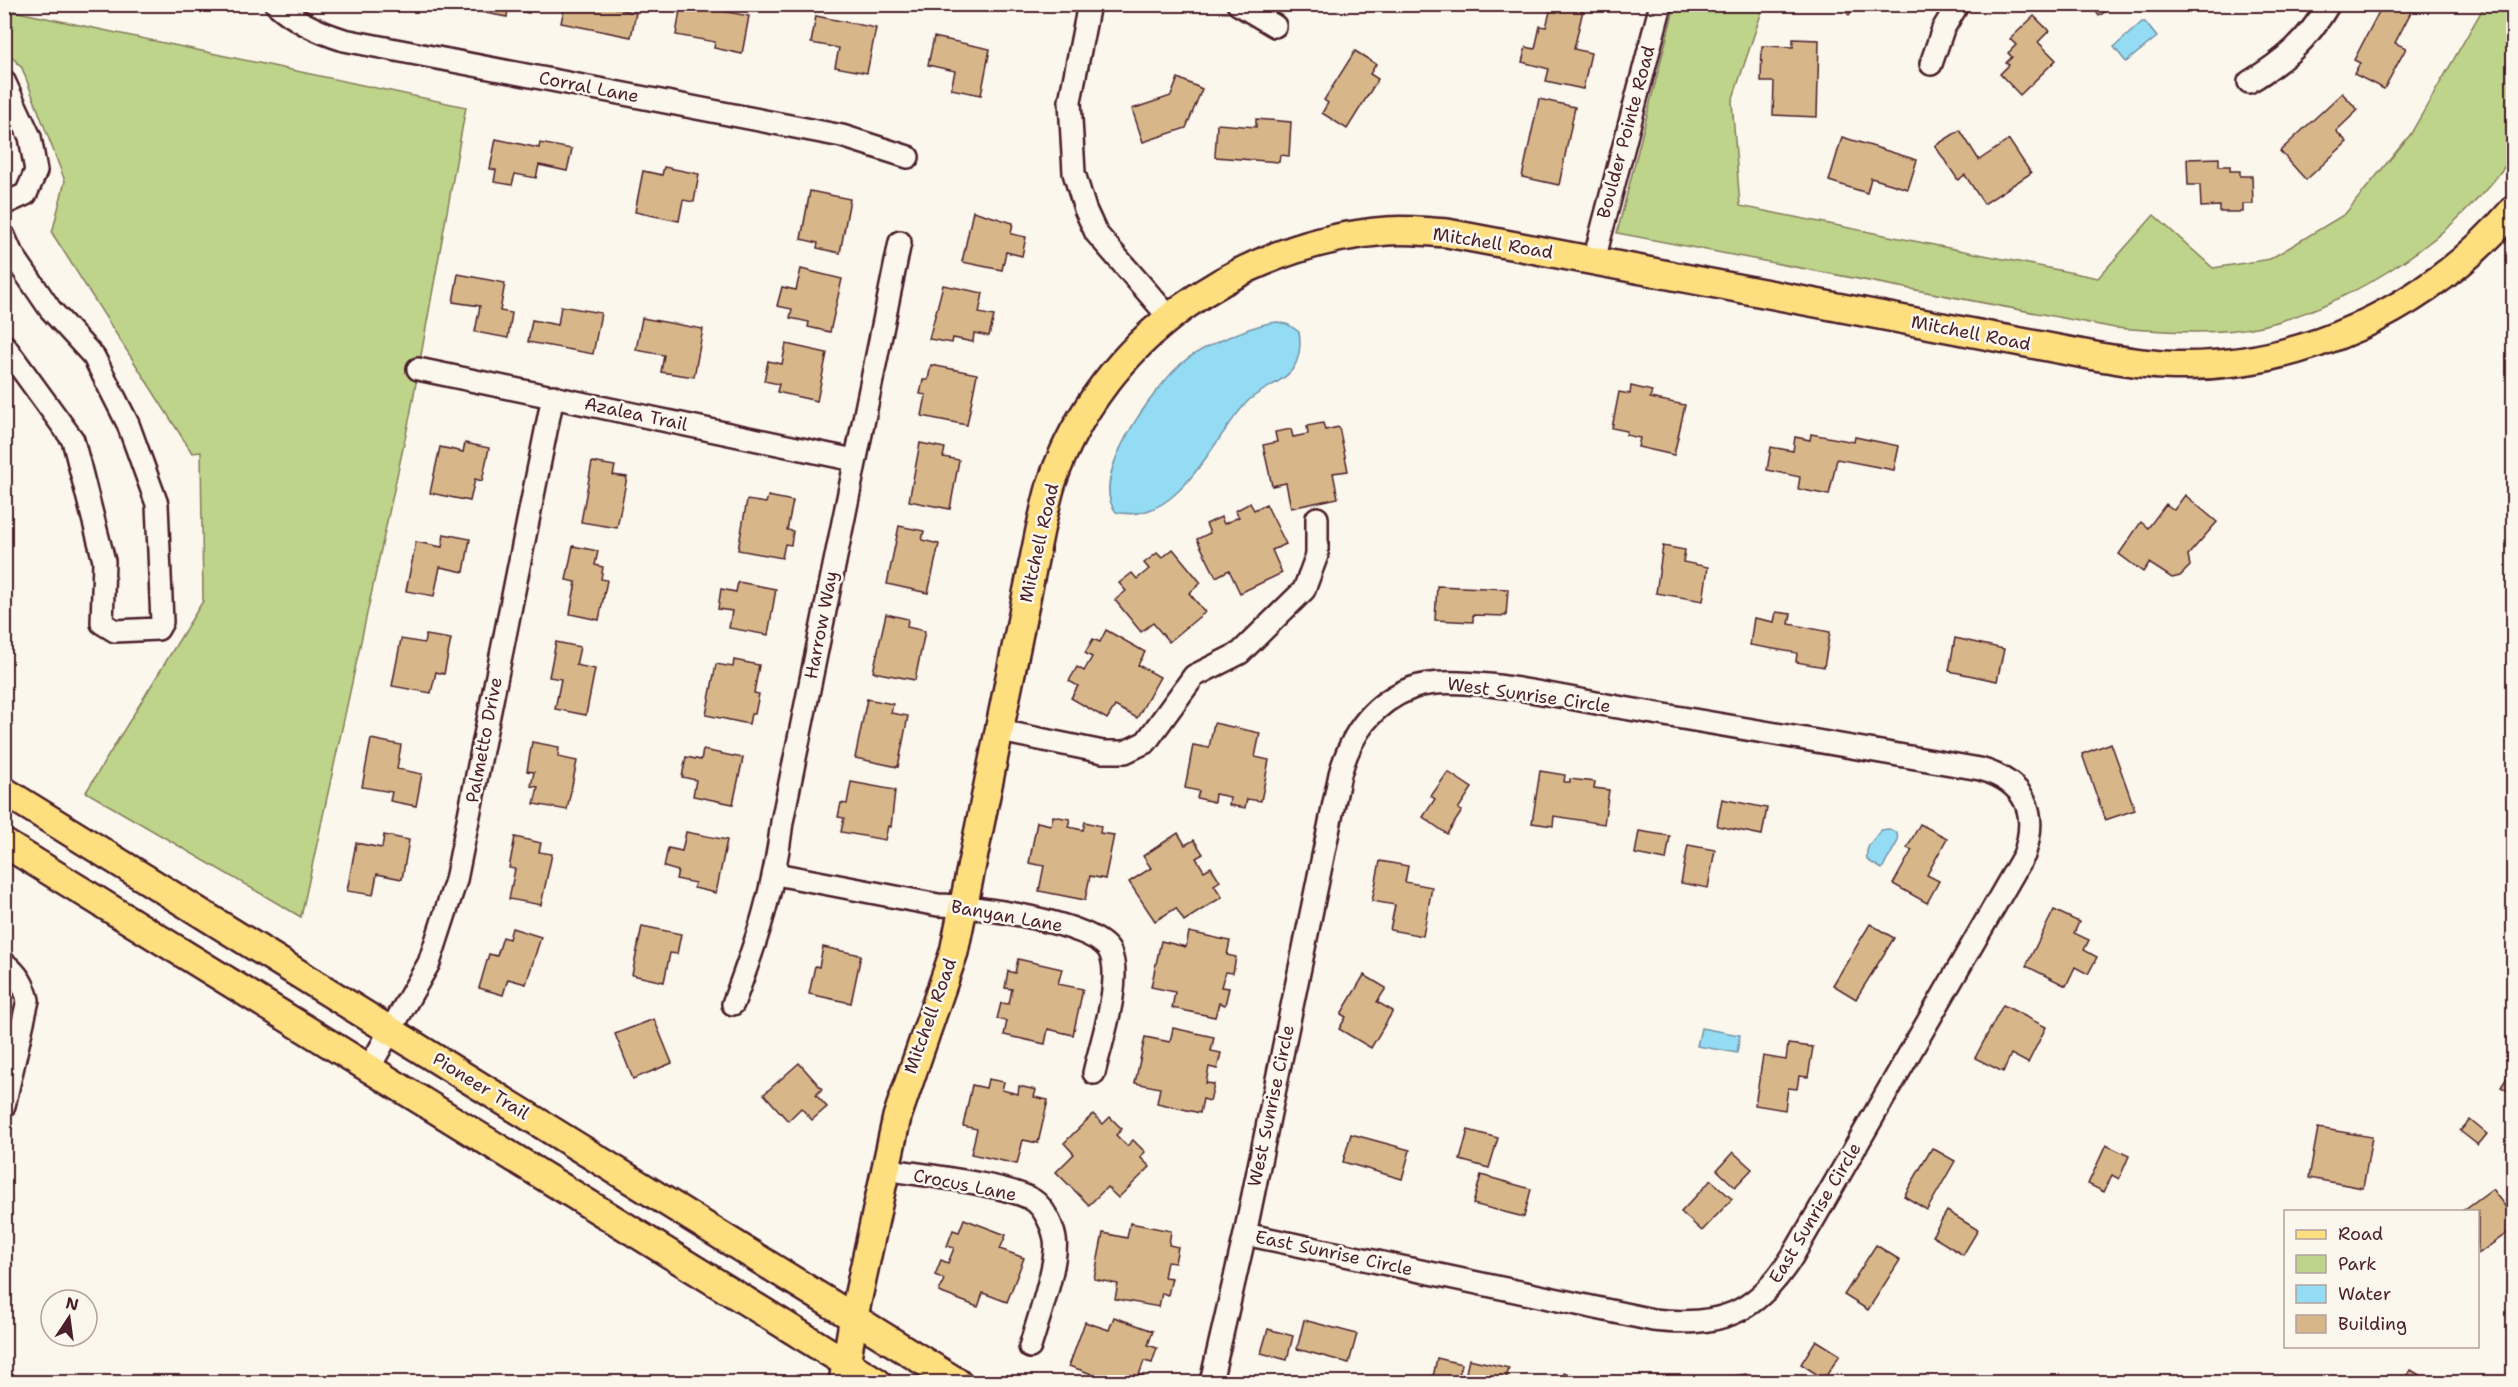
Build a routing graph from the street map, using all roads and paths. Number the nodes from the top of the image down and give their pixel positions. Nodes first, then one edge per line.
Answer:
1 (276, 4) edge
2 (1089, 4) edge
3 (1238, 4) edge
4 (1661, 4) edge
5 (1958, 4) edge
6 (2329, 4) edge
7 (1275, 26) dead end
8 (1931, 64) dead end
9 (4, 81) edge
10 (2249, 82) dead end
11 (908, 157) dead end
12 (4, 204) edge
13 (2514, 209) edge
14 (4, 236) edge
15 (900, 242) dead end
16 (1594, 260) junction
17 (1169, 317) junction
18 (4, 345) edge
19 (418, 369) dead end
20 (552, 396) junction
21 (854, 460) junction
22 (1317, 518) dead end
23 (1000, 730) junction
24 (4, 791) edge
25 (4, 843) edge
26 (2024, 855) joint
27 (776, 874) junction
28 (963, 905) junction
29 (4, 963) edge
30 (733, 1004) dead end
31 (392, 1030) junction
32 (369, 1068) junction
33 (1094, 1073) dead end
34 (4, 1106) edge
35 (885, 1169) junction
36 (1245, 1234) junction
37 (854, 1316) junction
38 (1030, 1347) dead end
39 (844, 1374) edge
40 (877, 1383) edge
41 (957, 1383) edge
42 (1211, 1383) edge

1 - 11 street, Corral Lane
2 - 17 street
3 - 7 street
4 - 16 street, Boulder Pointe Road
5 - 8 street
6 - 10 street
9 - 12 street
13 - 16 main road, Mitchell Road
14 - 18 street
15 - 21 street, Harrow Way
16 - 17 main road, Mitchell Road
17 - 23 main road, Mitchell Road
19 - 20 street, Azalea Trail
20 - 21 street, Azalea Trail
20 - 31 street, Palmetto Drive
21 - 27 street, Harrow Way
22 - 23 street
23 - 28 main road, Mitchell Road
24 - 31 main road, Pioneer Trail
25 - 32 main road
26 - 36 street, East Sunrise Circle
26 - 36 street, West Sunrise Circle
27 - 28 street, Banyan Lane
27 - 30 street, Harrow Way
28 - 33 street, Banyan Lane
28 - 35 main road, Mitchell Road
29 - 34 street
31 - 32 street, Palmetto Drive
31 - 37 main road, Pioneer Trail
32 - 39 main road
35 - 37 main road, Mitchell Road
35 - 38 street, Crocus Lane
36 - 42 street, West Sunrise Circle
37 - 39 main road, Mitchell Road
37 - 41 main road, Pioneer Trail
39 - 40 main road

